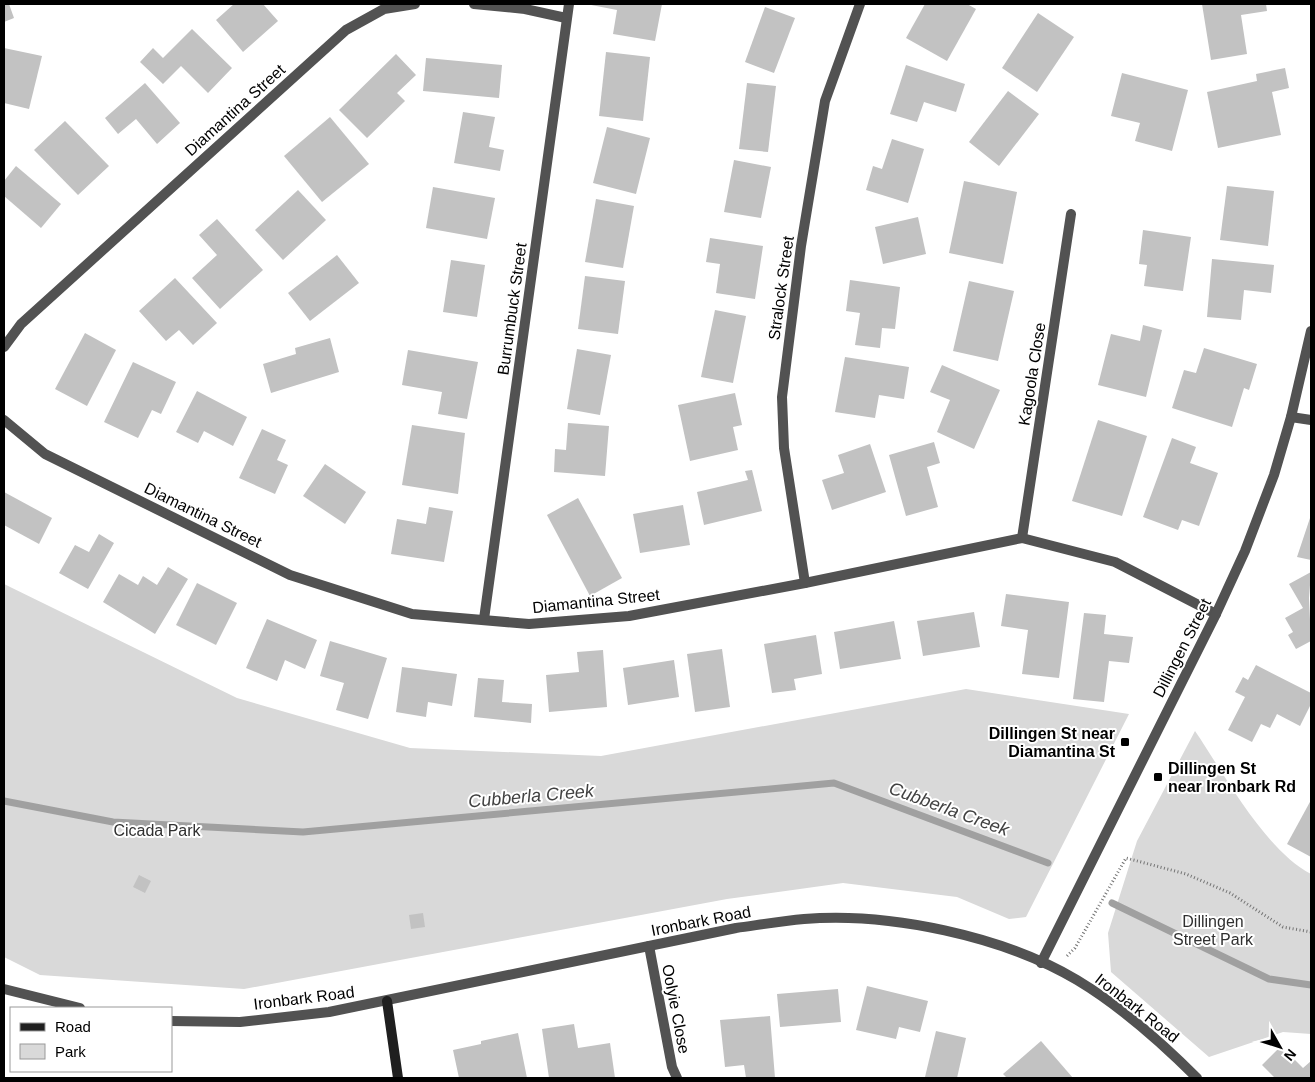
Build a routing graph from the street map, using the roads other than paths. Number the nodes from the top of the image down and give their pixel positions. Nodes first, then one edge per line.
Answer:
1 (415, 4) edge
2 (474, 4) edge
3 (569, 4) edge
4 (860, 4) edge
5 (566, 18) junction
6 (1071, 214) dead end
7 (1311, 331) edge
8 (4, 347) edge
9 (1291, 416) junction
10 (4, 420) edge
11 (1311, 420) edge
12 (1022, 538) junction
13 (806, 583) junction
14 (1216, 614) junction
15 (484, 619) junction
16 (649, 946) junction
17 (1041, 963) junction
18 (4, 989) edge
19 (387, 1002) junction
20 (76, 1007) edge
21 (172, 1021) edge
22 (398, 1078) edge
23 (677, 1078) edge
24 (1197, 1078) edge

1 - 8 street, Diamantina Street
2 - 5 street
3 - 5 street, Burrumbuck Street
4 - 13 street, Stralock Street
5 - 15 street, Burrumbuck Street
6 - 12 street, Kagoola Close
7 - 9 street, Dillingen Street
9 - 11 street
9 - 14 street, Dillingen Street
10 - 15 street, Diamantina Street
12 - 13 street, Diamantina Street
12 - 14 street, Diamantina Street
13 - 15 street, Diamantina Street
14 - 17 street, Dillingen Street
16 - 17 street, Ironbark Road
16 - 19 street, Ironbark Road
16 - 23 street, Oolyie Close
17 - 24 street, Ironbark Road
18 - 20 street
19 - 21 street, Ironbark Road
19 - 22 street

